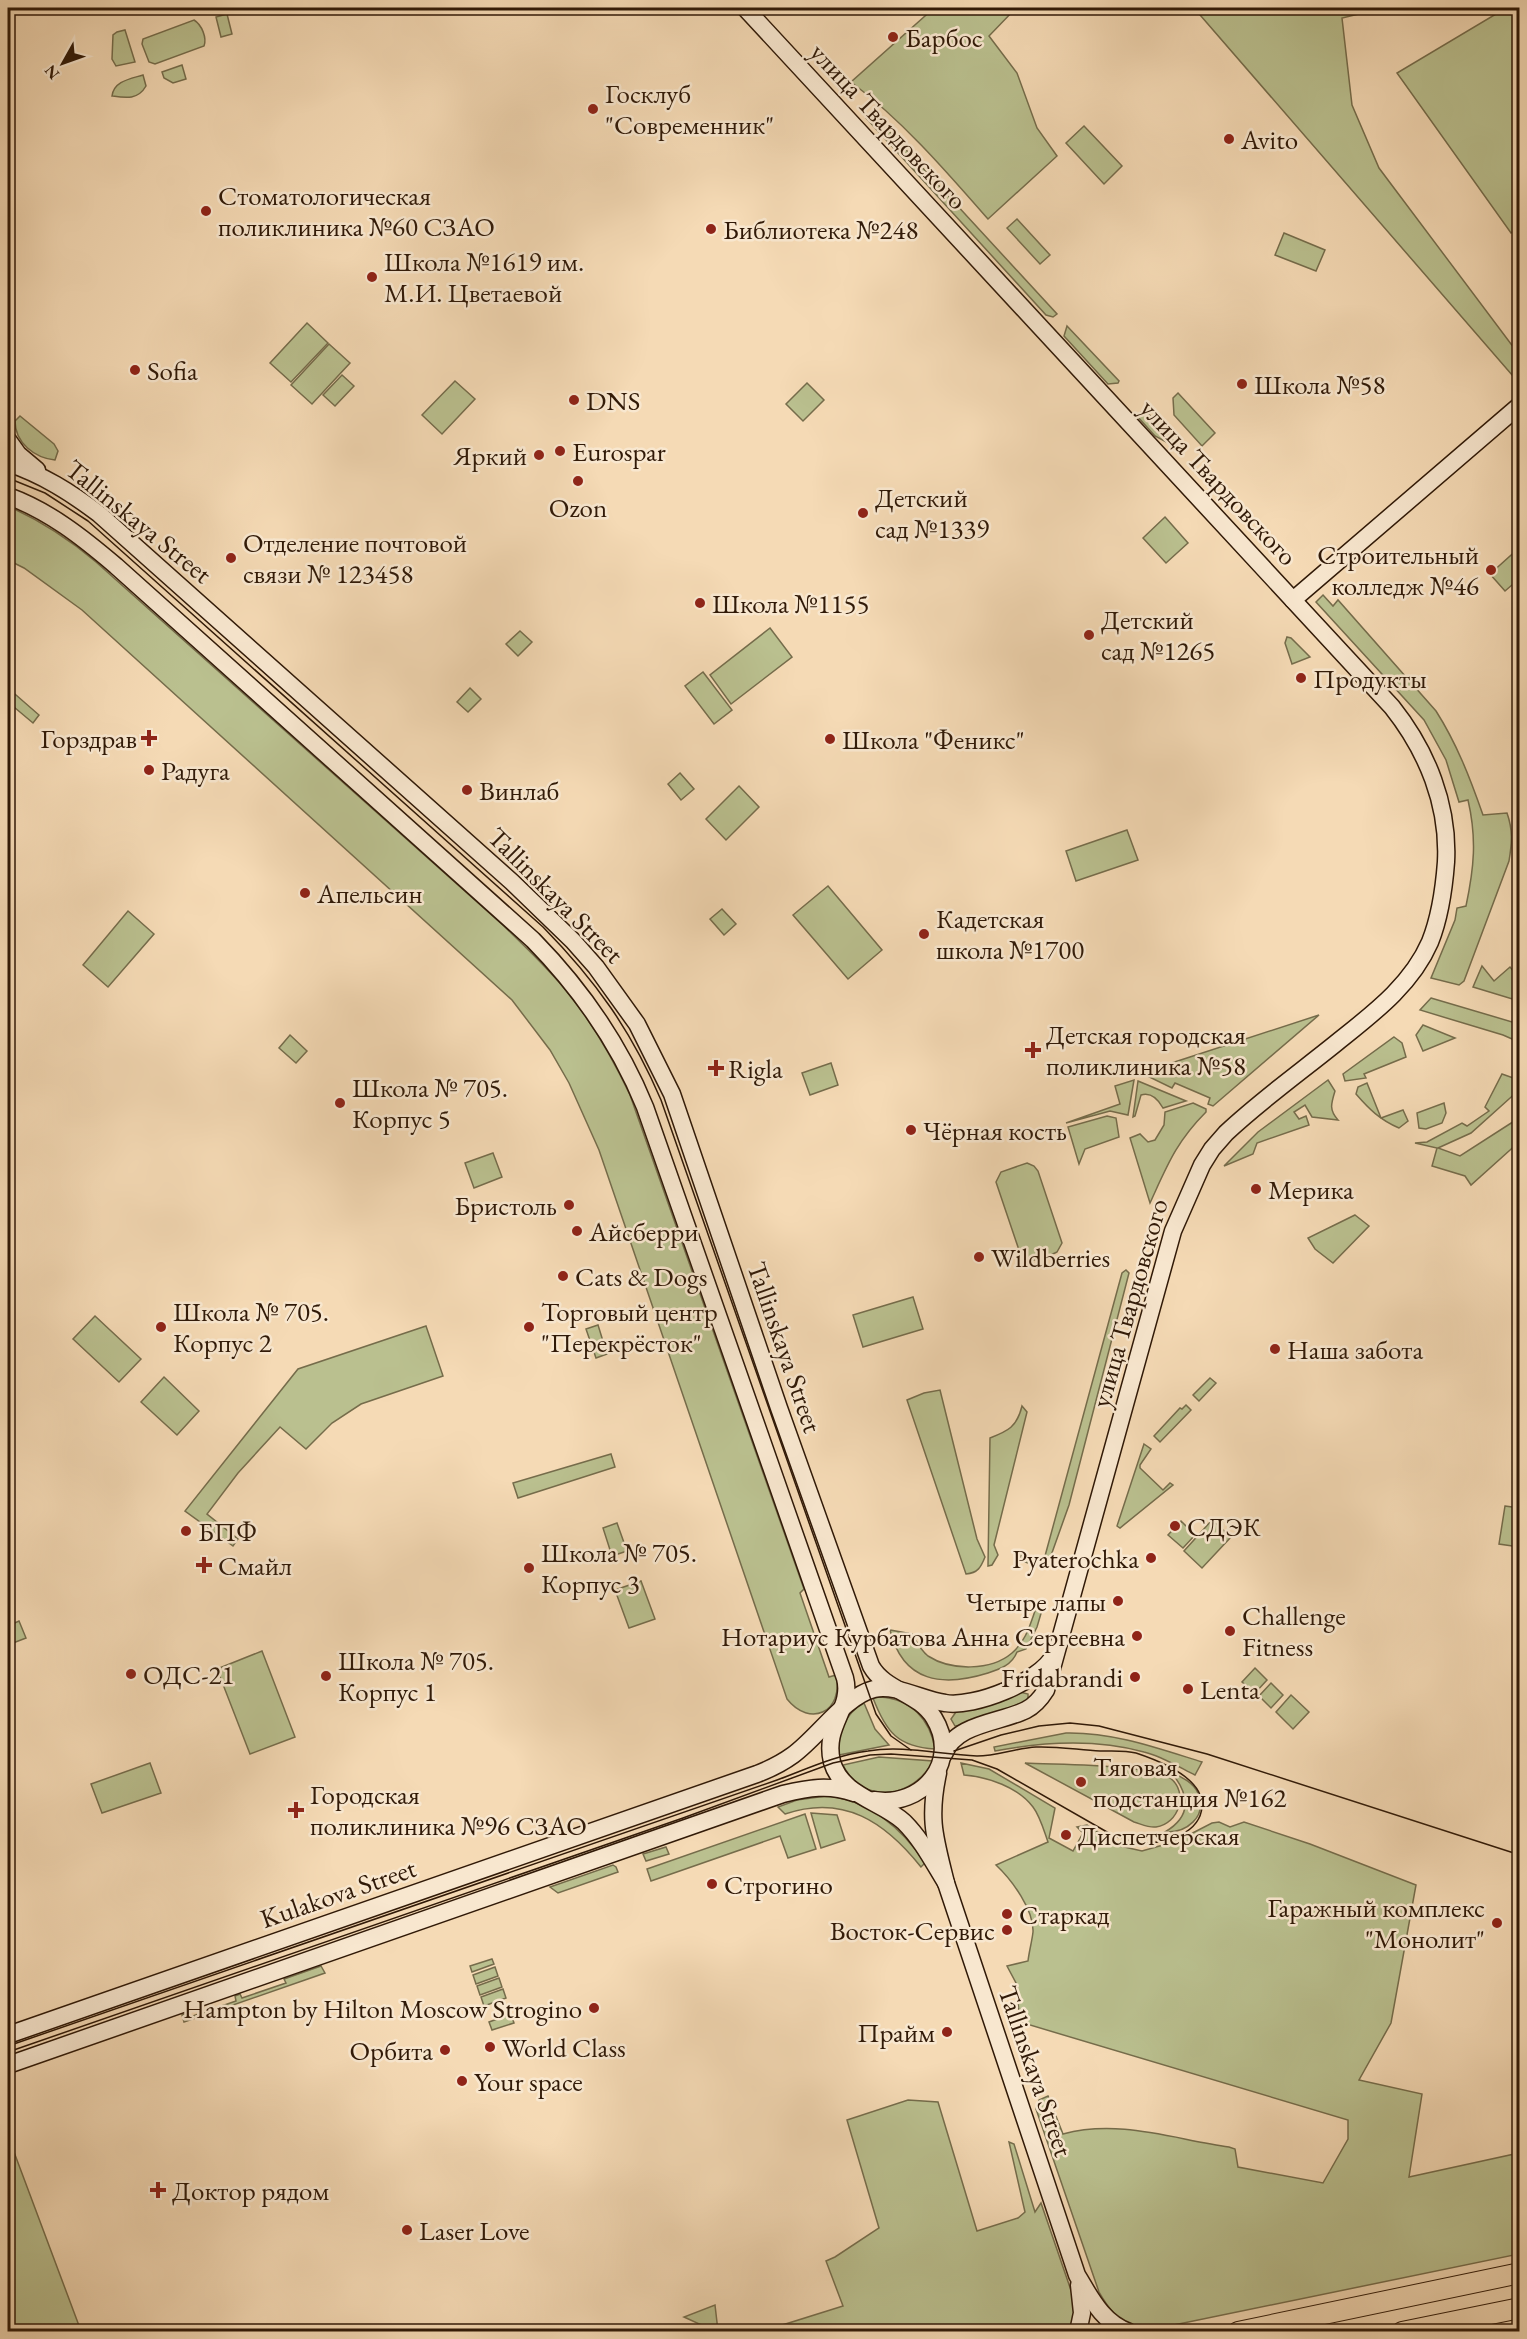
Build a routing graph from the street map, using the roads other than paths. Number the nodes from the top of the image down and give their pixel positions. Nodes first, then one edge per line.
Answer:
1 (745, 8) edge
2 (1520, 405) edge
3 (8, 440) edge
4 (8, 463) edge
5 (44, 477) junction
6 (8, 496) edge
7 (1293, 600) junction
8 (1059, 1643) junction
9 (906, 1693) junction
10 (840, 1712) junction
11 (942, 1760) junction
12 (864, 1797) junction
13 (946, 1883) junction
14 (8, 2035) edge
15 (8, 2064) edge
16 (1520, 2273) edge
17 (1077, 2275) junction
18 (1520, 2307) edge
19 (1078, 2331) edge
20 (1129, 2331) edge
21 (1239, 2331) edge
22 (1402, 2331) edge

1 - 7 main road, улица Твардовского
2 - 7 main road
3 - 5 main road
4 - 5 main road, Tallinskaya Street
5 - 9 main road, Tallinskaya Street
6 - 10 main road, Tallinskaya Street
7 - 8 main road, улица Твардовского
8 - 9 main road, улица Твардовского
8 - 11 main road, улица Твардовского
9 - 10 main road
9 - 11 main road, Tallinskaya Street
10 - 12 main road, Tallinskaya Street
10 - 14 main road, Kulakova Street
11 - 12 main road
11 - 13 main road, Tallinskaya Street
12 - 13 main road, Tallinskaya Street
12 - 15 main road, Kulakova Street
13 - 17 main road, Tallinskaya Street
16 - 21 highway
17 - 19 main road, Tallinskaya Street
17 - 20 main road, Tallinskaya Street
18 - 22 highway

